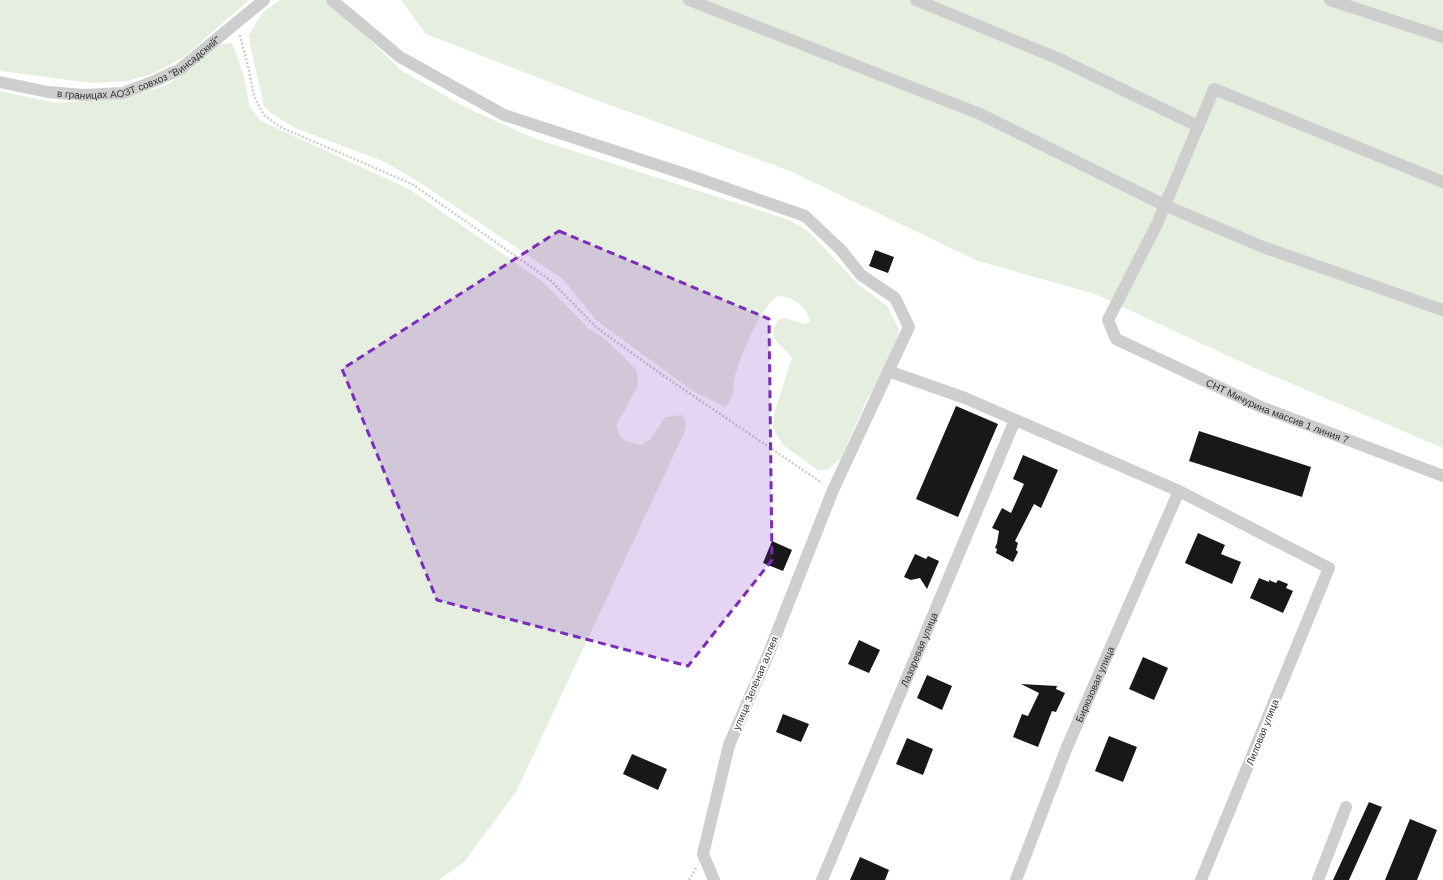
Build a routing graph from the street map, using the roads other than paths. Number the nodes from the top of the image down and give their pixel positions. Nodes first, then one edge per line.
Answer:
1 (264, 0) edge
2 (332, 0) edge
3 (689, 0) edge
4 (916, 0) edge
5 (1330, 0) edge
6 (1443, 37) edge
7 (0, 82) edge
8 (1198, 126) junction
9 (1443, 182) edge
10 (1164, 205) junction
11 (1443, 310) edge
12 (888, 371) junction
13 (1015, 420) junction
14 (1443, 476) edge
15 (1178, 491) junction
16 (1346, 807) dead end
17 (714, 880) edge
18 (822, 880) edge
19 (1016, 880) edge
20 (1201, 880) edge
21 (1318, 880) edge

1 - 7 street, в границах АОЗТ совхоз "Винсадский"
2 - 12 street, улица Зелёная аллея
3 - 10 street
4 - 8 street
5 - 6 street
8 - 9 street
8 - 10 street
10 - 11 street
10 - 14 street, СНТ Мичурина массив 1 линия 7
12 - 13 street
12 - 17 street, улица Зелёная аллея
13 - 15 street
13 - 18 street, Лазоревая улица
15 - 19 street, Бирюзовая улица
15 - 20 street, Лиловая улица
16 - 21 street

